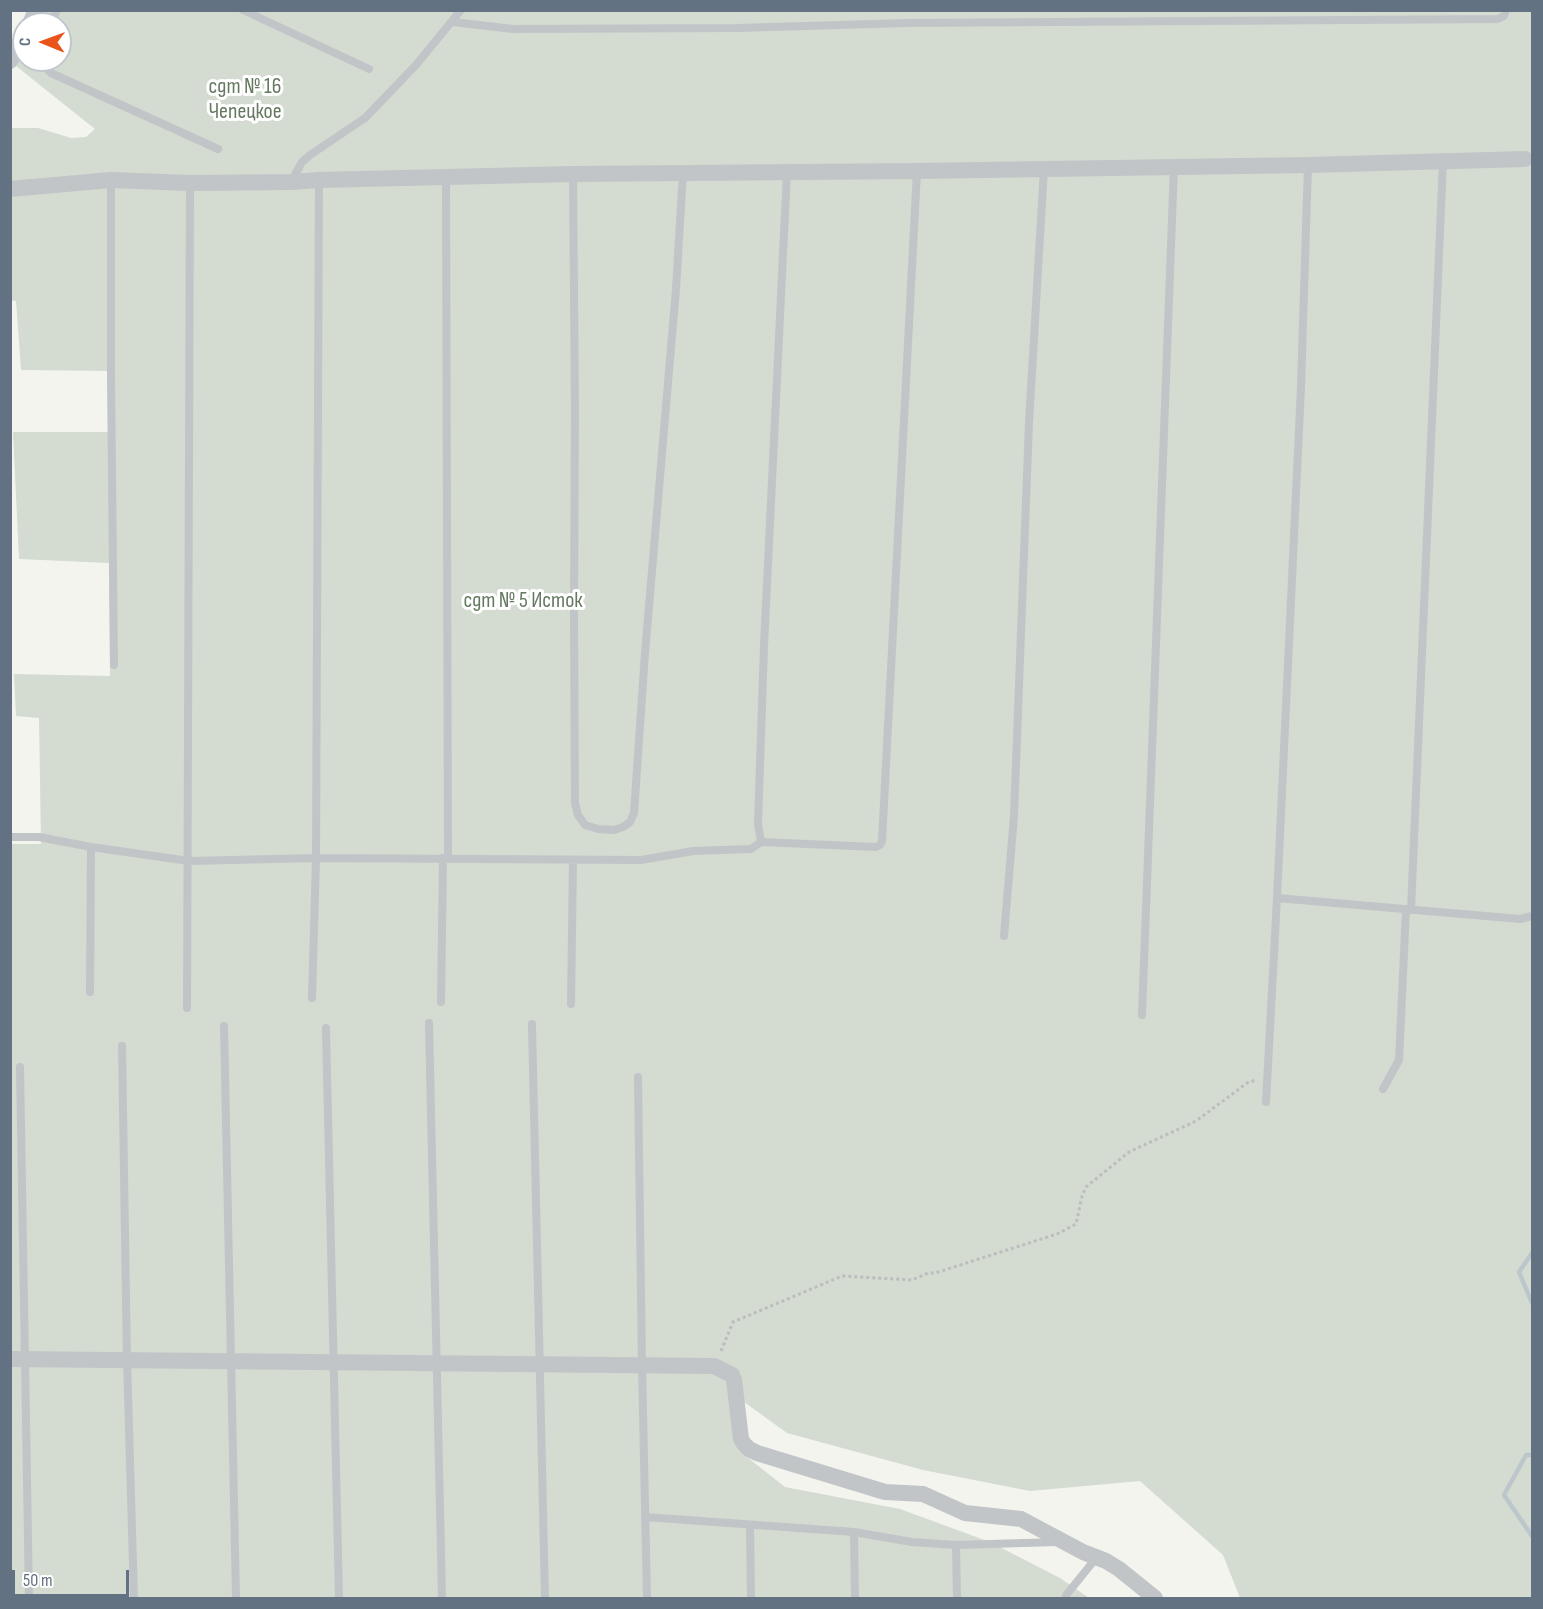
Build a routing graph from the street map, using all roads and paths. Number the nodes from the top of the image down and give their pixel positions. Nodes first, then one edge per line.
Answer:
1 (243, 10) edge
2 (461, 10) edge
3 (1506, 10) edge
4 (453, 22) junction
5 (369, 69) dead end
6 (49, 72) edge
7 (218, 149) dead end
8 (1443, 161) junction
9 (1529, 161) edge
10 (1308, 165) junction
11 (1174, 166) junction
12 (1044, 168) junction
13 (917, 171) junction
14 (683, 172) junction
15 (787, 172) junction
16 (573, 174) junction
17 (446, 176) junction
18 (111, 180) junction
19 (319, 180) junction
20 (291, 182) junction
21 (190, 183) junction
22 (10, 189) edge
23 (114, 665) dead end
24 (10, 837) edge
25 (761, 842) junction
26 (91, 847) junction
27 (316, 858) junction
28 (446, 858) junction
29 (573, 860) junction
30 (189, 861) junction
31 (1277, 898) junction
32 (1409, 910) junction
33 (1533, 916) edge
34 (1004, 936) dead end
35 (90, 992) dead end
36 (312, 998) dead end
37 (441, 1002) dead end
38 (571, 1004) dead end
39 (187, 1008) dead end
40 (1142, 1015) dead end
41 (429, 1023) dead end
42 (532, 1024) dead end
43 (224, 1026) dead end
44 (326, 1028) dead end
45 (122, 1046) dead end
46 (20, 1067) dead end
47 (638, 1077) dead end
48 (1267, 1077) junction
49 (1383, 1089) dead end
50 (1266, 1102) dead end
51 (18, 1359) edge
52 (127, 1360) junction
53 (230, 1361) junction
54 (334, 1363) junction
55 (437, 1363) junction
56 (540, 1364) junction
57 (642, 1366) junction
58 (714, 1366) junction
59 (645, 1517) junction
60 (750, 1525) junction
61 (854, 1532) junction
62 (1064, 1542) junction
63 (956, 1545) junction
64 (1097, 1557) junction
65 (29, 1599) edge
66 (134, 1599) edge
67 (236, 1599) edge
68 (339, 1599) edge
69 (442, 1599) edge
70 (545, 1599) edge
71 (647, 1599) edge
72 (751, 1599) edge
73 (855, 1599) edge
74 (957, 1599) edge
75 (1065, 1599) edge
76 (1155, 1599) edge

1 - 5 lane
2 - 4 lane
3 - 4 lane
4 - 20 lane
6 - 7 lane
8 - 9 street
8 - 10 street
8 - 32 lane
10 - 11 street
10 - 31 lane
11 - 12 street
11 - 40 lane
12 - 13 street
12 - 34 lane
13 - 15 street
13 - 25 lane
14 - 15 street
14 - 16 street
14 - 16 lane
15 - 25 lane
16 - 17 street
17 - 19 street
17 - 28 lane
18 - 21 street
18 - 22 street
18 - 23 lane
19 - 20 street
19 - 27 lane
20 - 21 street
21 - 30 lane
24 - 26 lane
25 - 29 lane
26 - 30 lane
26 - 35 lane
27 - 28 lane
27 - 30 lane
27 - 36 lane
28 - 29 lane
28 - 37 lane
29 - 38 lane
30 - 39 lane
31 - 32 lane
31 - 48 lane
32 - 33 lane
32 - 49 lane
41 - 55 lane
42 - 56 lane
43 - 53 lane
44 - 54 lane
45 - 52 lane
46 - 51 lane
47 - 57 lane
48 - 50 lane
48 - 58 path
51 - 52 street
51 - 65 lane
52 - 53 street
52 - 66 lane
53 - 54 street
53 - 67 lane
54 - 55 street
54 - 68 lane
55 - 56 street
55 - 69 lane
56 - 57 street
56 - 70 lane
57 - 58 street
57 - 59 lane
58 - 62 street
59 - 60 lane
59 - 71 lane
60 - 61 lane
60 - 72 lane
61 - 63 lane
61 - 73 lane
62 - 63 lane
62 - 64 street
63 - 74 lane
64 - 75 lane
64 - 76 street

